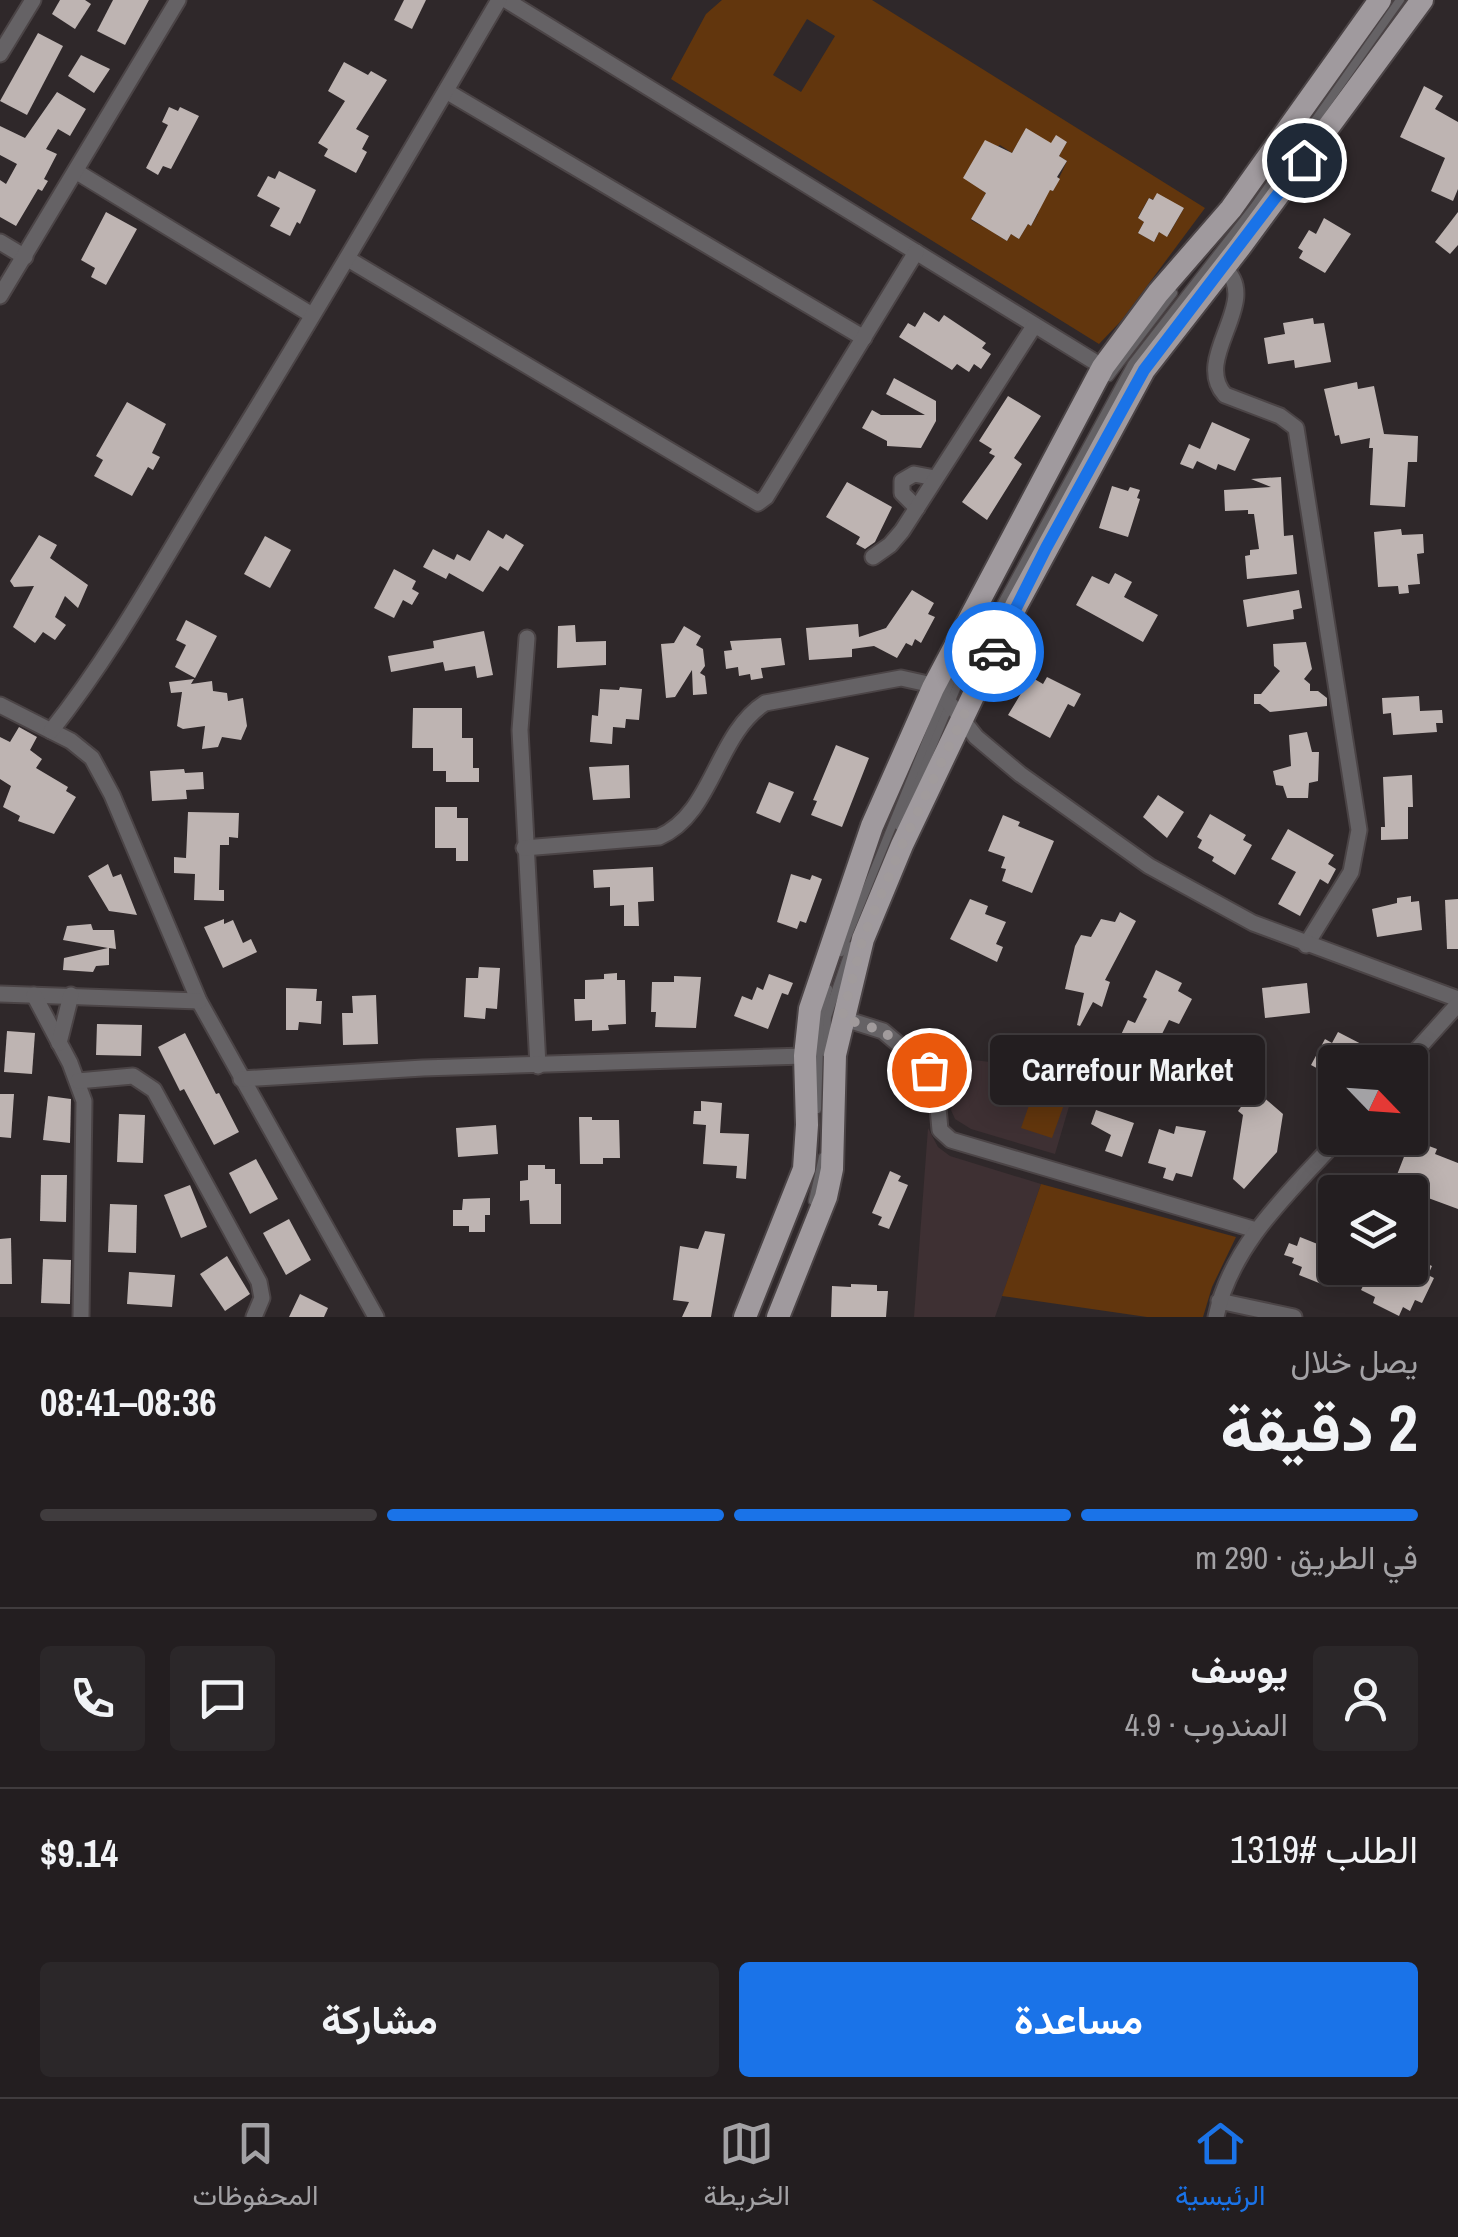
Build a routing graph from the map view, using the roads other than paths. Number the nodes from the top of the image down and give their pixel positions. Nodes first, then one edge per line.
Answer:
1 (32, 0) edge
2 (178, 0) edge
3 (503, 0) edge
4 (1380, 0) edge
5 (1390, 0) edge
6 (1400, 0) edge
7 (1422, 0) edge
8 (0, 54) edge
9 (446, 91) junction
10 (77, 172) junction
11 (0, 242) edge
12 (916, 252) junction
13 (25, 257) junction
14 (348, 259) junction
15 (1224, 268) junction
16 (0, 296) edge
17 (312, 315) junction
18 (1034, 326) junction
19 (864, 338) junction
20 (1103, 367) junction
21 (935, 478) junction
22 (917, 508) junction
23 (873, 557) dead end
24 (527, 638) dead end
25 (947, 703) junction
26 (0, 705) edge
27 (51, 731) junction
28 (524, 848) junction
29 (1306, 945) junction
30 (0, 994) edge
31 (34, 995) junction
32 (72, 996) junction
33 (199, 1001) junction
34 (1458, 1001) edge
35 (842, 1018) junction
36 (59, 1043) junction
37 (1420, 1045) edge
38 (805, 1056) junction
39 (538, 1066) junction
40 (240, 1079) junction
41 (78, 1081) junction
42 (1324, 1155) edge
43 (1256, 1230) junction
44 (1218, 1309) edge
45 (80, 1317) edge
46 (254, 1317) edge
47 (376, 1317) edge
48 (745, 1317) edge
49 (757, 1317) edge
50 (766, 1317) edge
51 (778, 1317) edge
52 (1294, 1317) edge

1 - 8 street
2 - 10 street
3 - 9 street
3 - 12 street
4 - 20 main road
5 - 25 lane
6 - 25 lane
7 - 15 main road
9 - 14 street
9 - 19 street
10 - 13 street
10 - 17 street
11 - 13 street
12 - 18 street
12 - 19 street
13 - 16 street
14 - 17 street
14 - 19 street
15 - 25 main road
15 - 29 street
17 - 27 street
18 - 20 street
18 - 21 street
20 - 25 main road
21 - 22 street
21 - 22 street
22 - 23 street
24 - 28 street
25 - 28 street
25 - 29 street
25 - 35 main road
25 - 38 main road
25 - 49 lane
25 - 50 lane
26 - 27 street
27 - 33 street
28 - 39 street
29 - 34 street
30 - 31 street
31 - 32 street
31 - 36 street
32 - 33 street
32 - 36 street
33 - 40 street
34 - 37 street
35 - 43 street
35 - 51 main road
36 - 41 street
38 - 39 street
38 - 48 main road
39 - 40 street
40 - 47 street
41 - 45 street
41 - 46 street
42 - 43 street
43 - 44 street
44 - 52 street

